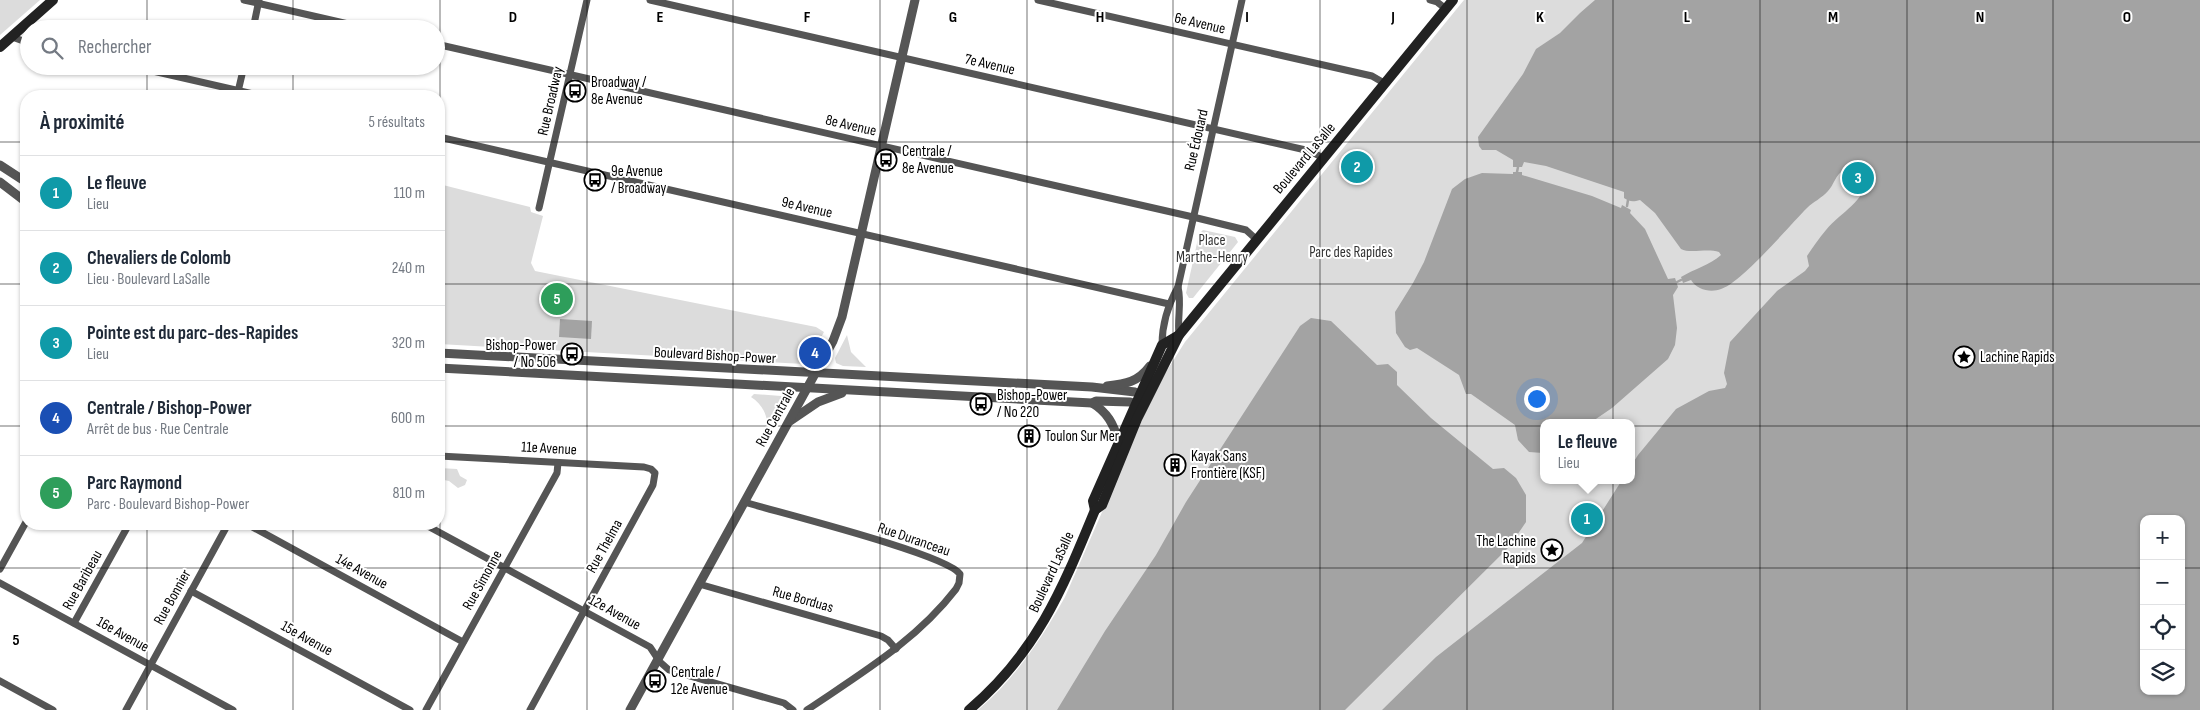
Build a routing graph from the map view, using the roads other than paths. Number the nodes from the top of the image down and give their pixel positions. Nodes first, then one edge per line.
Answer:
1 (53, 0) edge
2 (244, 0) edge
3 (587, 0) edge
4 (650, 0) edge
5 (915, 0) edge
6 (1038, 0) edge
7 (1242, 0) edge
8 (1430, 0) edge
9 (1453, 0) edge
10 (259, 2) edge
11 (1446, 9) junction
12 (31, 20) edge
13 (255, 20) edge
14 (333, 20) edge
15 (20, 30) edge
16 (12, 37) junction
17 (20, 40) edge
18 (1232, 44) junction
19 (445, 46) edge
20 (0, 47) edge
21 (902, 58) junction
22 (165, 75) edge
23 (242, 75) edge
24 (570, 75) junction
25 (1384, 84) junction
26 (223, 90) edge
27 (239, 90) edge
28 (1212, 129) junction
29 (445, 138) edge
30 (882, 146) junction
31 (1323, 158) junction
32 (550, 162) junction
33 (0, 165) edge
34 (20, 178) edge
35 (0, 182) edge
36 (20, 197) edge
37 (539, 208) dead end
38 (1193, 217) junction
39 (862, 234) junction
40 (1256, 239) junction
41 (1178, 287) junction
42 (1169, 304) junction
43 (1179, 335) junction
44 (1162, 345) junction
45 (445, 354) edge
46 (1155, 360) junction
47 (445, 368) edge
48 (815, 374) junction
49 (807, 388) junction
50 (1094, 388) junction
51 (854, 390) junction
52 (1142, 401) junction
53 (1092, 403) junction
54 (785, 426) junction
55 (1118, 441) junction
56 (445, 456) edge
57 (558, 463) junction
58 (655, 473) joint
59 (744, 502) junction
60 (1095, 510) junction
61 (22, 530) edge
62 (126, 530) edge
63 (225, 530) edge
64 (258, 530) edge
65 (435, 530) edge
66 (505, 568) junction
67 (0, 569) edge
68 (0, 583) edge
69 (699, 584) junction
70 (191, 591) junction
71 (584, 611) junction
72 (74, 623) junction
73 (463, 642) junction
74 (896, 649) junction
75 (658, 659) junction
76 (150, 665) junction
77 (0, 681) edge
78 (53, 710) edge
79 (126, 710) edge
80 (233, 710) edge
81 (410, 710) edge
82 (426, 710) edge
83 (530, 710) edge
84 (630, 710) edge
85 (793, 710) edge
86 (807, 710) edge
87 (969, 710) edge

1 - 12 main road
2 - 10 street
3 - 24 street, Rue Broadway
4 - 21 street, 7e Avenue
5 - 21 street, Rue Centrale
6 - 18 street, 6e Avenue
7 - 18 street, Rue Édouard
8 - 11 street
9 - 11 main road, Boulevard LaSalle
10 - 13 street
10 - 14 street
11 - 25 main road, Boulevard LaSalle
15 - 16 main road
16 - 17 street
16 - 20 main road
18 - 25 street, 6e Avenue
18 - 28 street, Rue Édouard
19 - 24 street, 8e Avenue
21 - 28 street, 7e Avenue
21 - 30 street, Rue Centrale
22 - 26 street
23 - 27 street
24 - 30 street, 8e Avenue
24 - 32 street, Rue Broadway
25 - 31 main road, Boulevard LaSalle
28 - 31 street, 7e Avenue
28 - 38 street, Rue Édouard
29 - 32 street, 9e Avenue
30 - 38 street, 8e Avenue
30 - 39 street, Rue Centrale
31 - 40 main road, Boulevard LaSalle
32 - 37 street, Rue Broadway
32 - 39 street, 9e Avenue
33 - 34 street
35 - 36 street
38 - 40 street, 8e Avenue
38 - 41 street, Rue Édouard
39 - 42 street, 9e Avenue
39 - 48 street, Rue Centrale
40 - 43 main road, Boulevard LaSalle
41 - 42 street, Rue Édouard
41 - 43 street, Rue Édouard
42 - 44 street, Rue Édouard
43 - 44 main road, Boulevard LaSalle
43 - 52 main road, Boulevard LaSalle
44 - 46 main road, Boulevard LaSalle
45 - 48 street, Boulevard Bishop-Power
46 - 50 street
46 - 52 main road, Boulevard LaSalle
47 - 49 street, Boulevard Bishop-Power
48 - 49 street, Rue Centrale
48 - 50 street, Boulevard Bishop-Power
49 - 51 street, Boulevard Bishop-Power
49 - 54 street, Rue Centrale
50 - 52 street, Boulevard Bishop-Power
51 - 53 street, Boulevard Bishop-Power
51 - 54 street
52 - 53 street, Boulevard Bishop-Power
52 - 55 main road, Boulevard LaSalle
52 - 60 main road, Boulevard LaSalle
53 - 55 street
54 - 59 street, Rue Centrale
55 - 60 main road, Boulevard LaSalle
56 - 57 street, 11e Avenue
57 - 58 street, 11e Avenue
57 - 66 street, Rue Simonne
58 - 71 street, Rue Thelma
59 - 69 street, Rue Centrale
59 - 74 street, Rue Duranceau
60 - 87 main road, Boulevard LaSalle
61 - 67 street
62 - 72 street, Rue Baribeau
63 - 70 street, Rue Bonnier
64 - 73 street, 14e Avenue
65 - 66 street, 12e Avenue
66 - 71 street, 12e Avenue
66 - 73 street, Rue Simonne
68 - 72 street, 16e Avenue
69 - 74 street, Rue Borduas
69 - 75 street, Rue Centrale
70 - 76 street, Rue Bonnier
70 - 81 street, 15e Avenue
71 - 75 street, 12e Avenue
71 - 83 street, Rue Thelma
72 - 76 street, 16e Avenue
73 - 82 street, Rue Simonne
74 - 86 street, Rue Duranceau
75 - 84 street, Rue Centrale
75 - 85 street, 12e Avenue
76 - 79 street, Rue Bonnier
76 - 80 street, 16e Avenue
77 - 78 street

